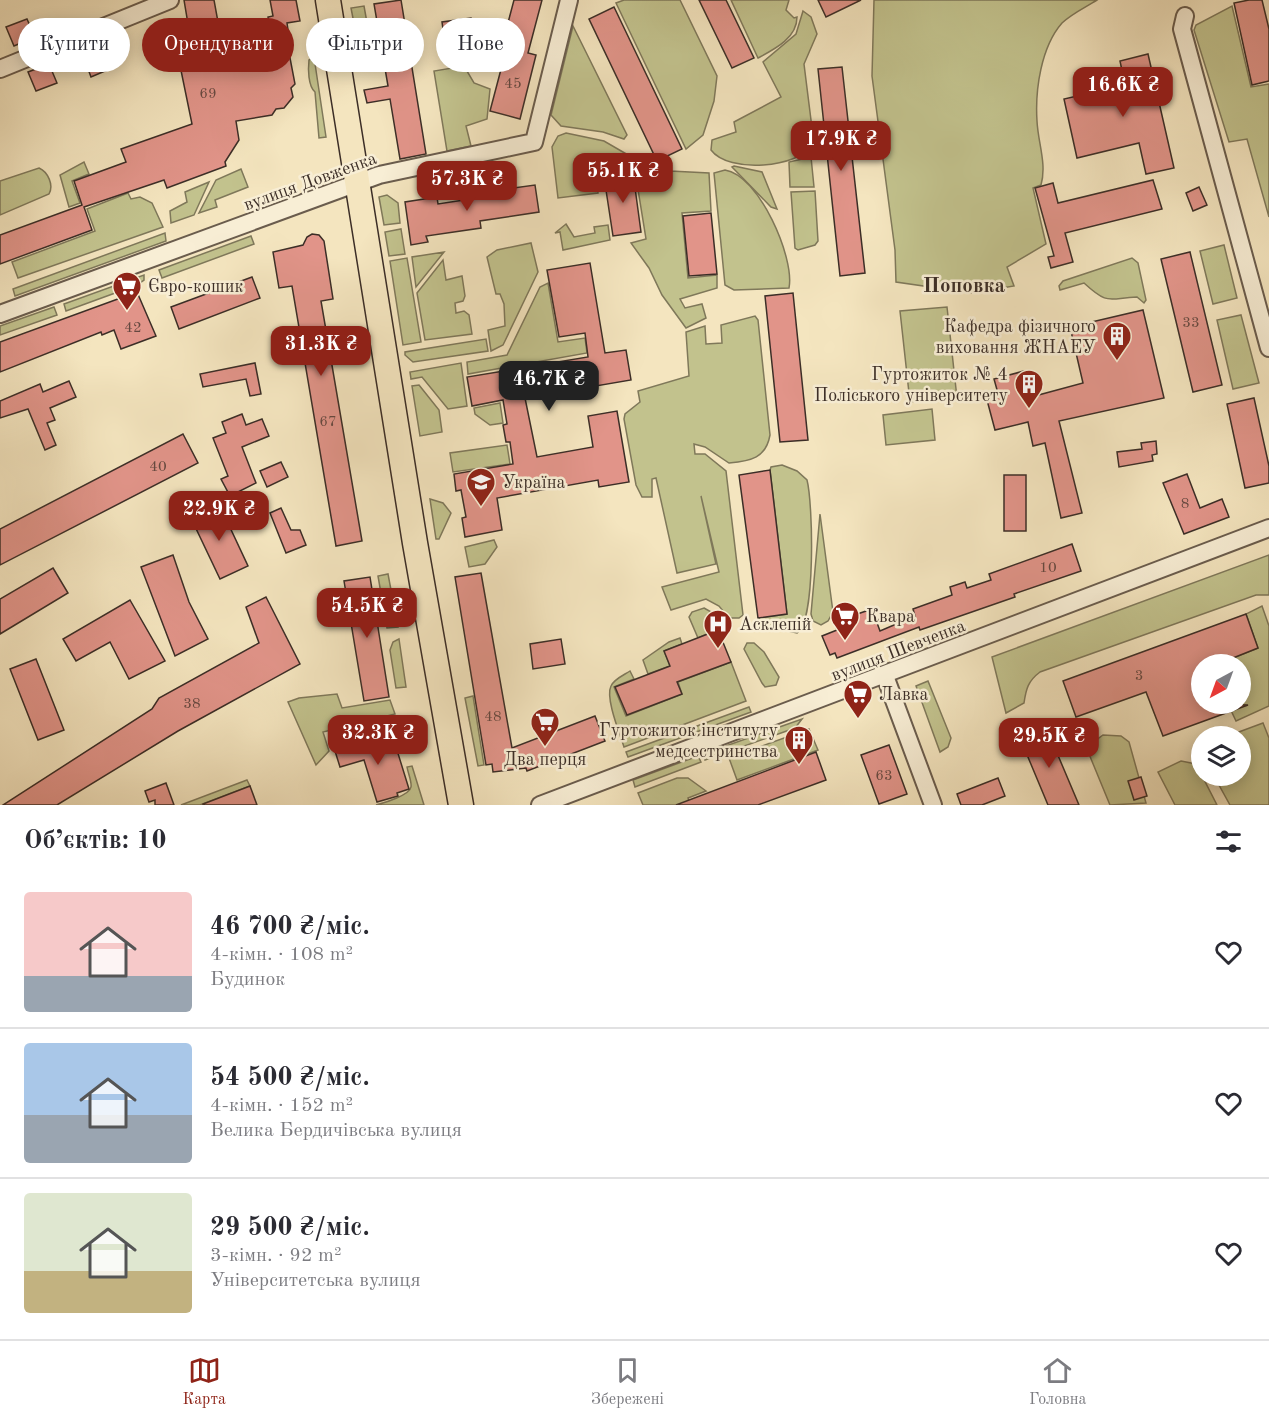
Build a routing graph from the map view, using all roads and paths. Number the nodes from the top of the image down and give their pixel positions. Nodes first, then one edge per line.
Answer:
1 (170, 0) edge
2 (317, 0) edge
3 (328, 0) edge
4 (569, 0) edge
5 (1185, 16) dead end
6 (0, 69) edge
7 (352, 186) junction
8 (0, 314) edge
9 (1269, 348) edge
10 (1269, 528) edge
11 (885, 676) junction
12 (450, 805) edge
13 (461, 805) edge
14 (540, 805) edge
15 (933, 805) edge

1 - 6 street
2 - 7 highway
3 - 7 highway
4 - 7 street, вулиця Довженка
5 - 9 street
7 - 8 street, вулиця Довженка
7 - 12 highway
7 - 13 highway
10 - 11 street, вулиця Шевченка
11 - 14 street, вулиця Шевченка
11 - 15 street

